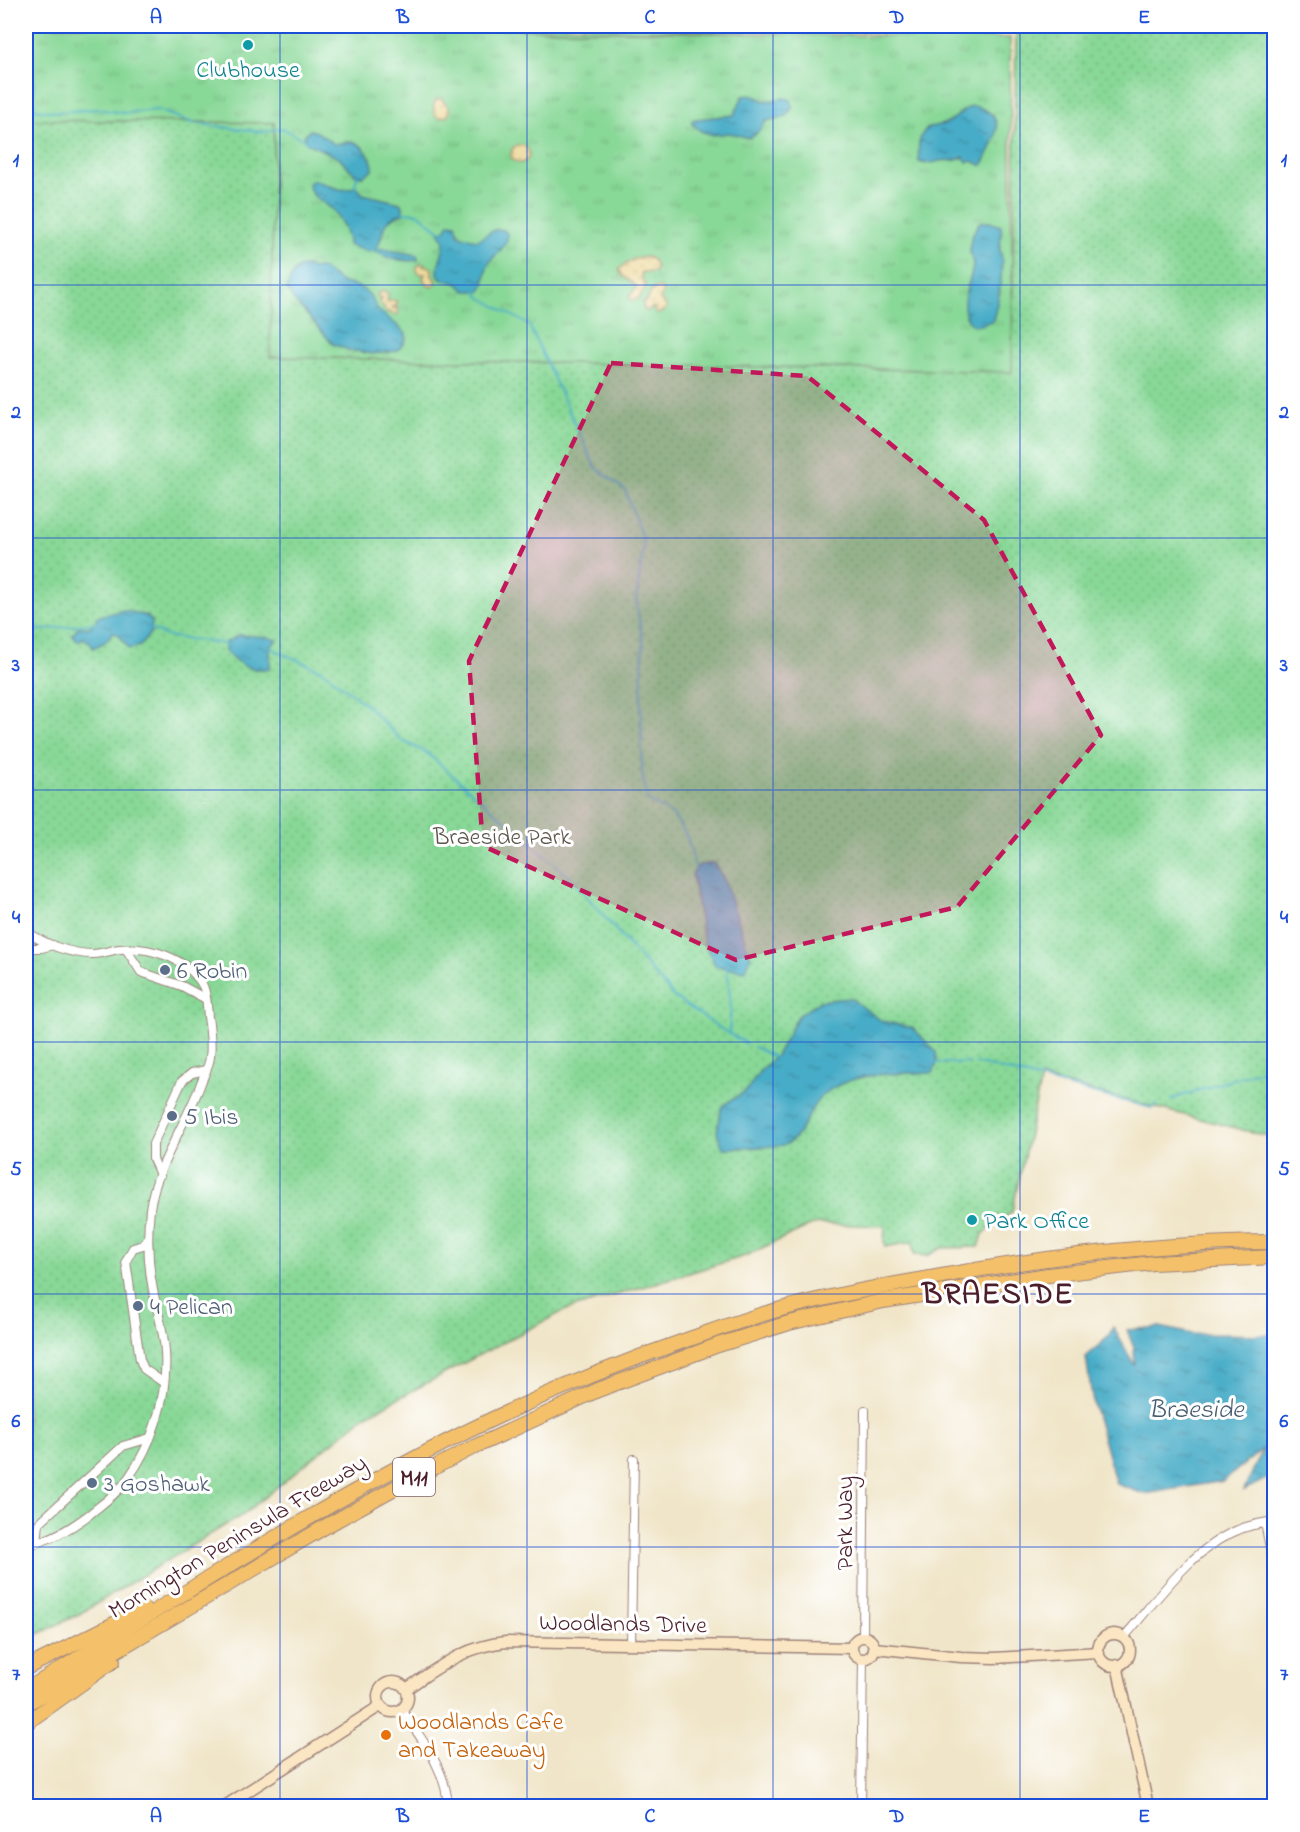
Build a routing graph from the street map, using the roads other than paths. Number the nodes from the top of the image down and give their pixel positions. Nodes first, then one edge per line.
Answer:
1 (26, 931) edge
2 (54, 945) junction
3 (26, 948) edge
4 (126, 949) junction
5 (206, 999) junction
6 (206, 1070) junction
7 (160, 1175) junction
8 (149, 1237) junction
9 (1275, 1242) edge
10 (1275, 1257) edge
11 (164, 1383) junction
12 (865, 1410) dead end
13 (150, 1438) junction
14 (634, 1459) dead end
15 (393, 1469) junction
16 (1275, 1521) edge
17 (1265, 1523) junction
18 (38, 1543) junction
19 (26, 1545) edge
20 (1275, 1567) edge
21 (194, 1604) junction
22 (863, 1637) junction
23 (1124, 1637) junction
24 (631, 1644) junction
25 (851, 1648) junction
26 (874, 1648) junction
27 (1099, 1652) junction
28 (863, 1659) junction
29 (1117, 1665) junction
30 (26, 1668) edge
31 (406, 1689) junction
32 (26, 1690) edge
33 (26, 1704) edge
34 (380, 1706) junction
35 (402, 1710) junction
36 (26, 1723) edge
37 (225, 1806) edge
38 (448, 1806) edge
39 (861, 1806) edge
40 (1148, 1806) edge

1 - 2 street
2 - 3 street
2 - 4 street
4 - 5 street
4 - 5 street
5 - 6 street
6 - 7 street
6 - 7 street
7 - 8 street
8 - 11 street
8 - 11 street
9 - 15 highway, Mornington Peninsula Freeway / M11
10 - 21 highway, Mornington Peninsula Freeway / M11
11 - 13 street
12 - 22 street, Park Way
13 - 18 street
13 - 18 street
14 - 24 street
15 - 30 highway
15 - 32 highway, Mornington Peninsula Freeway / M11
16 - 17 street
17 - 20 street
17 - 23 street
18 - 19 street
21 - 33 highway, Mornington Peninsula Freeway / M11
21 - 36 highway
22 - 25 street
22 - 26 street
23 - 27 street
23 - 29 street
24 - 25 street, Woodlands Drive
24 - 31 street, Woodlands Drive
25 - 28 street
26 - 27 street
26 - 28 street
27 - 29 street
28 - 39 street
29 - 40 street
31 - 34 street
31 - 35 street
34 - 35 street
34 - 37 street
35 - 38 street

